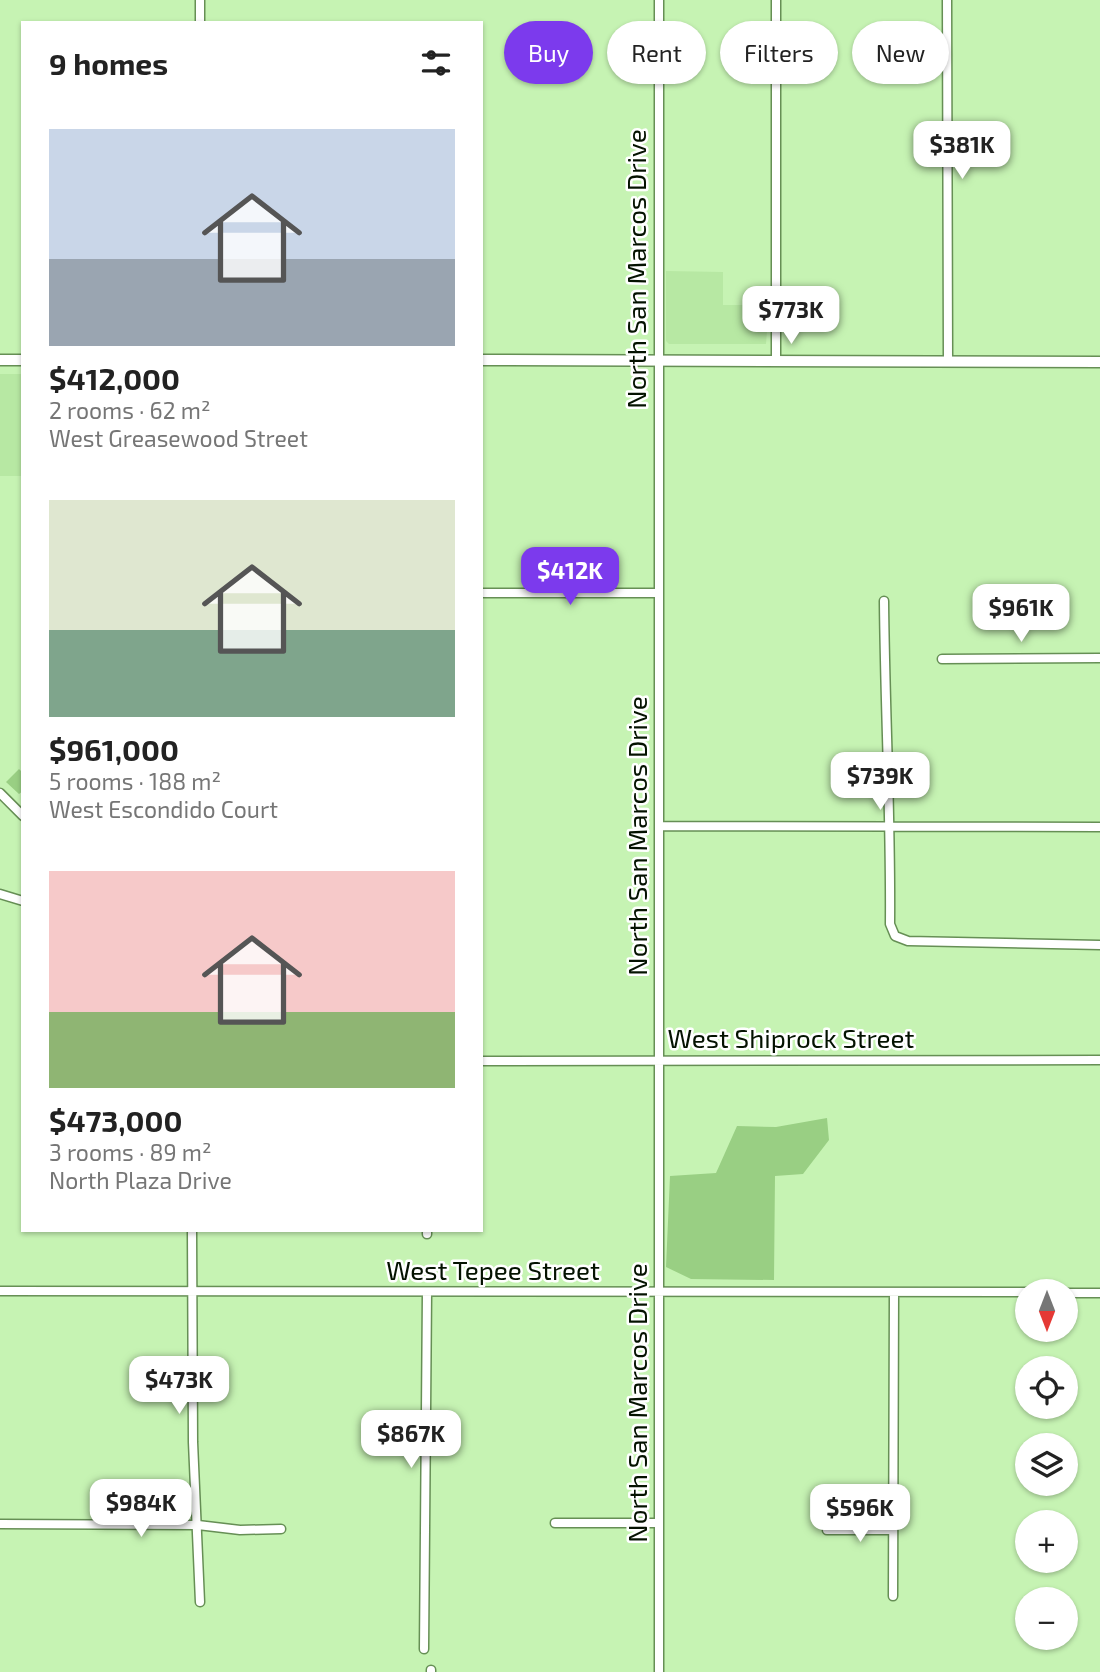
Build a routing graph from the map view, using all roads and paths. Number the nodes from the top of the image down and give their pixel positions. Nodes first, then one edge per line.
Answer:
1 (200, 0) edge
2 (659, 0) edge
3 (776, 0) edge
4 (947, 0) edge
5 (200, 21) edge
6 (0, 360) edge
7 (21, 360) edge
8 (483, 360) edge
9 (658, 361) junction
10 (776, 361) junction
11 (948, 361) junction
12 (1100, 362) edge
13 (483, 593) edge
14 (658, 593) junction
15 (884, 601) dead end
16 (1100, 658) edge
17 (942, 659) dead end
18 (0, 793) edge
19 (4, 804) edge
20 (21, 815) edge
21 (659, 826) junction
22 (891, 827) junction
23 (1100, 827) edge
24 (0, 894) edge
25 (21, 900) edge
26 (1100, 945) edge
27 (659, 1059) junction
28 (1100, 1060) edge
29 (483, 1061) edge
30 (192, 1232) edge
31 (0, 1291) edge
32 (192, 1291) junction
33 (427, 1292) junction
34 (659, 1292) junction
35 (894, 1292) junction
36 (1015, 1293) edge
37 (1078, 1293) edge
38 (1100, 1293) edge
39 (555, 1523) dead end
40 (659, 1523) junction
41 (0, 1524) edge
42 (198, 1525) junction
43 (281, 1530) dead end
44 (827, 1530) dead end
45 (893, 1530) junction
46 (893, 1596) dead end
47 (200, 1602) dead end
48 (424, 1649) dead end
49 (659, 1672) edge

1 - 5 street
2 - 9 street, North San Marcos Drive
3 - 10 street
4 - 11 street
6 - 7 main road
8 - 9 main road
9 - 10 main road
9 - 14 street, North San Marcos Drive
10 - 11 main road
11 - 12 main road
13 - 14 street
14 - 21 street, North San Marcos Drive
15 - 22 street
16 - 17 street
18 - 19 street
19 - 20 street
21 - 22 street
21 - 27 street, North San Marcos Drive
22 - 23 street
22 - 26 street
24 - 25 street
27 - 28 street, West Shiprock Street
27 - 29 street, West Shiprock Street
27 - 34 street, North San Marcos Drive
30 - 32 street
31 - 32 street, West Tepee Street
32 - 33 street, West Tepee Street
32 - 42 street
33 - 34 street, West Tepee Street
33 - 48 street
34 - 35 street, West Tepee Street
34 - 40 street, North San Marcos Drive
35 - 36 street, West Tepee Street
35 - 45 street
37 - 38 street
39 - 40 street
40 - 49 street, North San Marcos Drive
41 - 42 street
42 - 43 street
42 - 47 street
44 - 45 street
45 - 46 street

